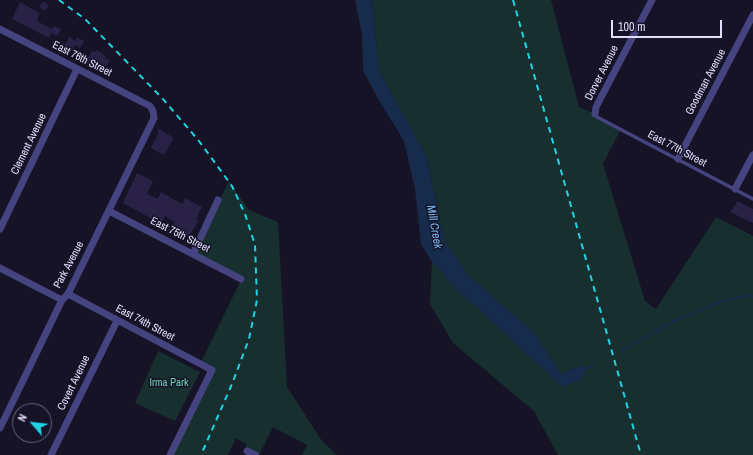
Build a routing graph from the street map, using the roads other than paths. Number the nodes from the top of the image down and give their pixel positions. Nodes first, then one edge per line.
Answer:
1 (652, 0) edge
2 (753, 15) edge
3 (0, 29) edge
4 (77, 70) junction
5 (153, 111) joint
6 (595, 114) joint
7 (753, 155) edge
8 (678, 159) junction
9 (735, 189) junction
10 (753, 199) edge
11 (218, 200) dead end
12 (109, 211) junction
13 (0, 229) edge
14 (193, 254) junction
15 (0, 268) edge
16 (242, 279) dead end
17 (68, 294) junction
18 (62, 300) junction
19 (117, 321) junction
20 (0, 428) edge
21 (247, 451) dead end
22 (51, 455) edge
23 (170, 455) edge
24 (255, 455) edge

1 - 6 street, Dorver Avenue
2 - 8 street, Goodman Avenue
3 - 4 street, East 76th Street
4 - 5 street, East 76th Street
4 - 13 street, Clement Avenue
5 - 12 street, Park Avenue
6 - 8 lane, East 77th Street
7 - 9 street
8 - 9 lane, East 77th Street
9 - 10 lane, East 77th Street
11 - 14 street
12 - 14 street, East 75th Street
12 - 17 street, Park Avenue
14 - 16 street, East 75th Street
15 - 18 street
17 - 18 street, Park Avenue
17 - 19 street, East 74th Street
18 - 20 street, Park Avenue
19 - 22 street, Covert Avenue
19 - 23 street, East 74th Street
21 - 24 street

